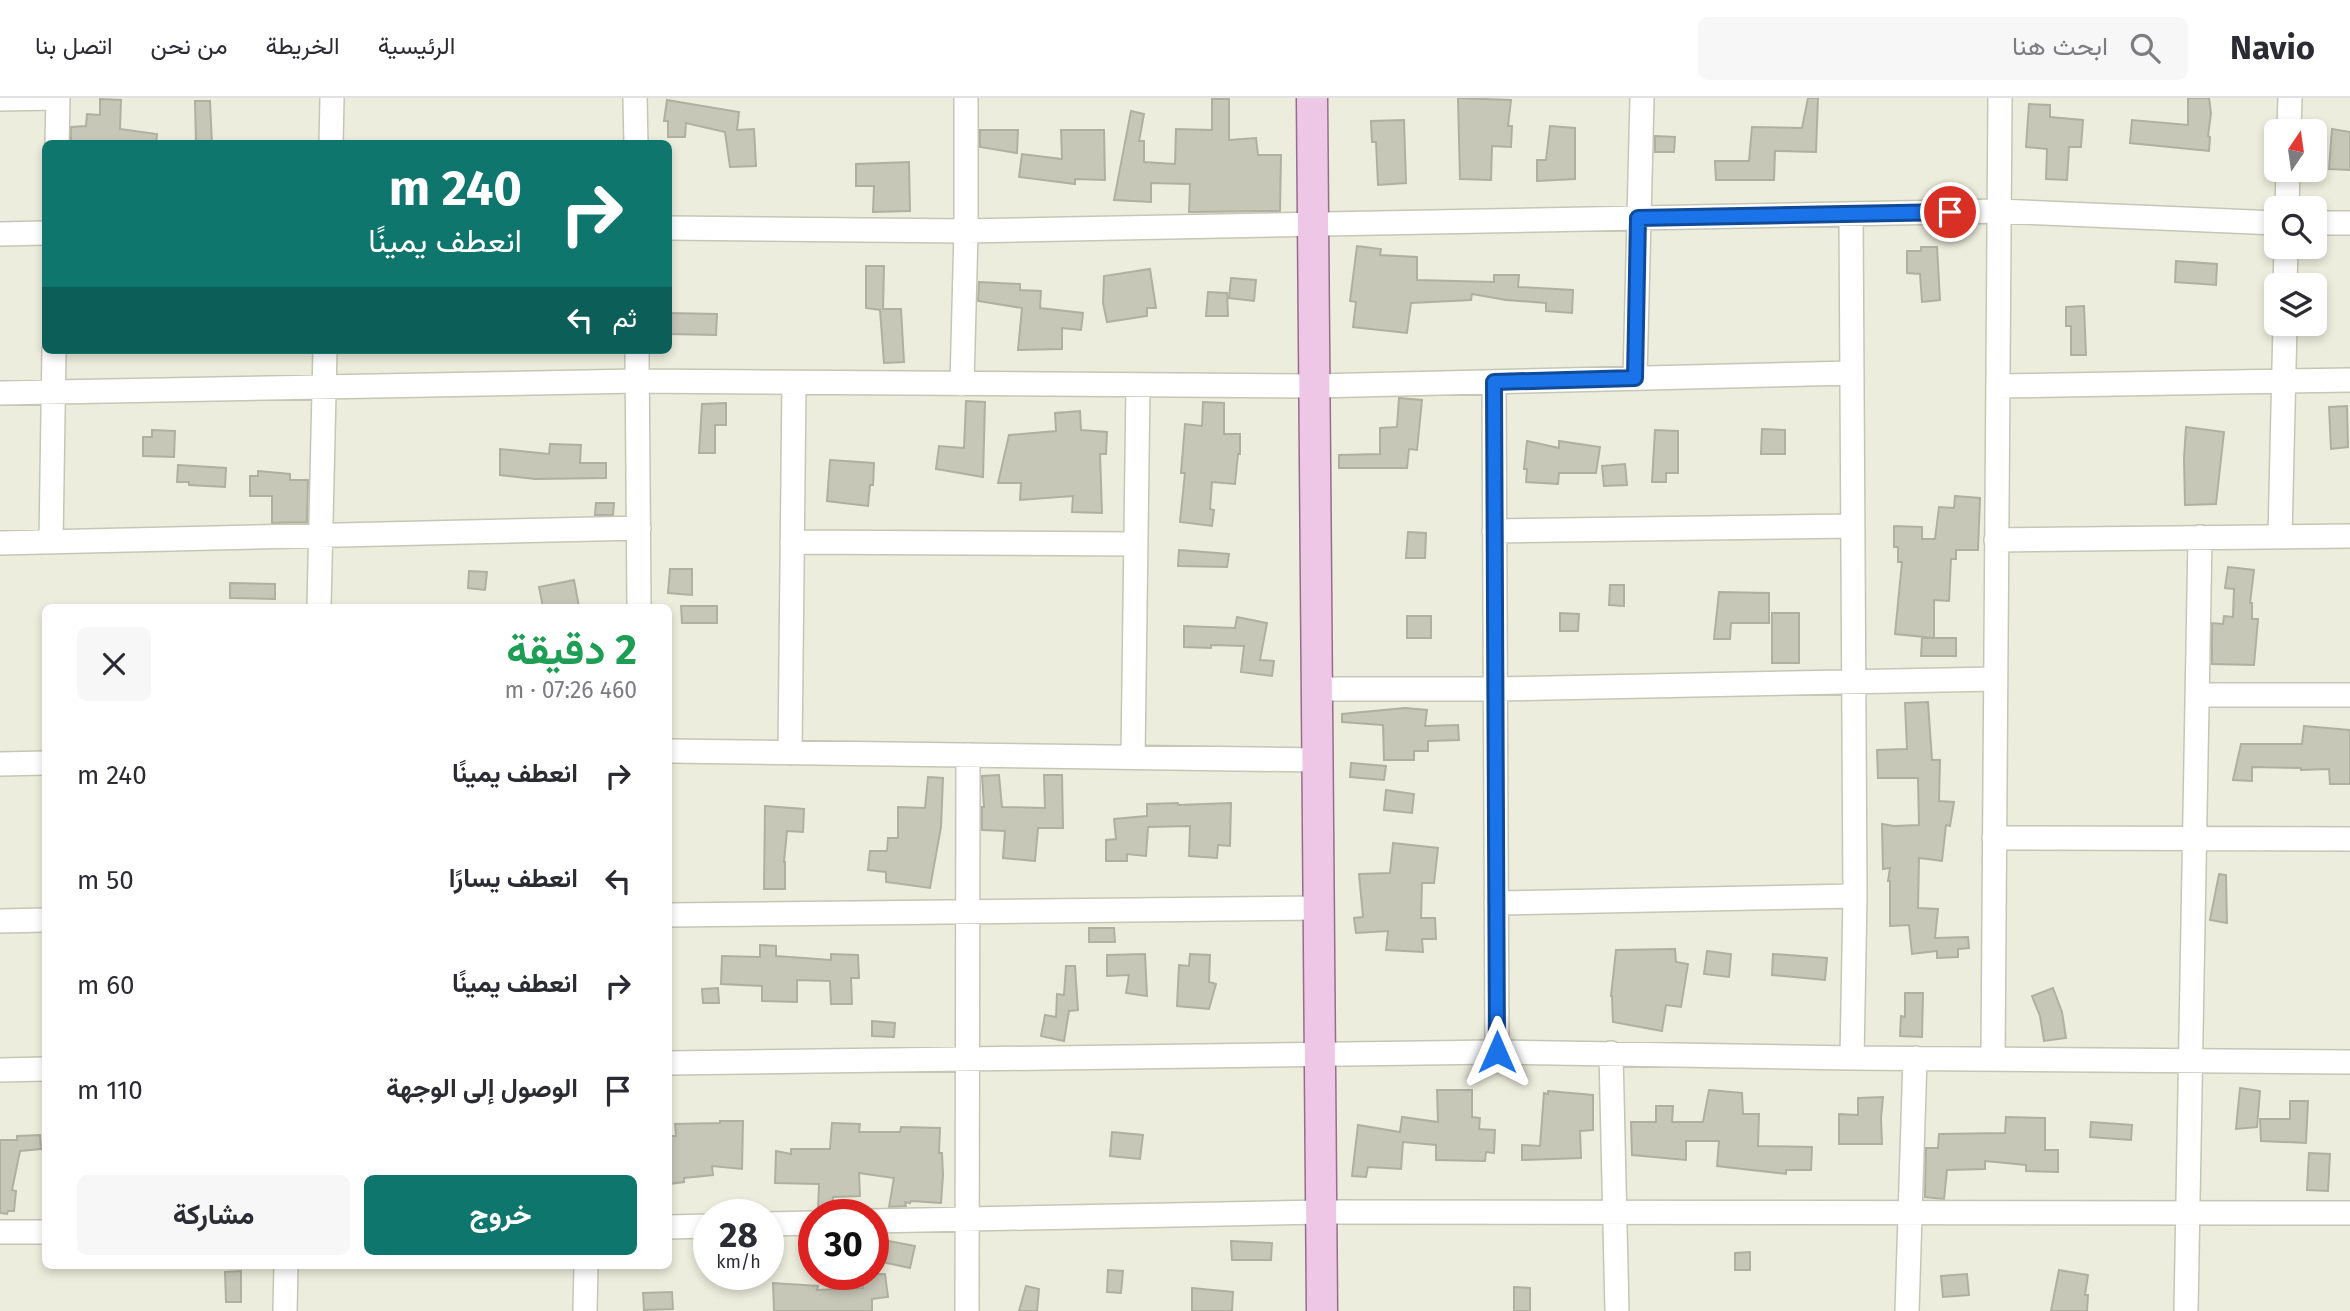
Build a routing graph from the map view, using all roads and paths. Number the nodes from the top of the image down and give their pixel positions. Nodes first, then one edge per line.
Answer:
1 (57, 98) edge
2 (332, 98) edge
3 (635, 98) edge
4 (966, 98) edge
5 (1312, 98) edge
6 (1642, 98) edge
7 (2000, 98) edge
8 (2290, 98) edge
9 (0, 99) edge
10 (2289, 119) edge
11 (57, 140) edge
12 (331, 140) edge
13 (636, 140) edge
14 (1999, 211) junction
15 (1851, 214) junction
16 (1638, 218) junction
17 (2264, 222) edge
18 (1313, 223) junction
19 (2327, 223) edge
20 (2350, 223) edge
21 (672, 228) edge
22 (966, 231) junction
23 (42, 233) edge
24 (0, 234) edge
25 (2285, 336) edge
26 (54, 354) edge
27 (325, 354) edge
28 (637, 354) edge
29 (1852, 373) junction
30 (1635, 378) junction
31 (2350, 380) edge
32 (637, 381) junction
33 (1494, 382) junction
34 (2283, 382) junction
35 (794, 383) junction
36 (961, 384) junction
37 (1138, 385) junction
38 (1315, 386) junction
39 (1997, 386) junction
40 (324, 387) junction
41 (54, 391) junction
42 (0, 393) edge
43 (1852, 526) junction
44 (639, 528) junction
45 (1494, 531) junction
46 (2350, 536) edge
47 (321, 537) junction
48 (2200, 537) junction
49 (2280, 537) junction
50 (1996, 540) junction
51 (51, 542) junction
52 (792, 542) junction
53 (0, 543) edge
54 (1136, 544) junction
55 (319, 604) edge
56 (639, 604) edge
57 (1995, 679) junction
58 (1853, 681) junction
59 (1317, 690) junction
60 (1495, 690) junction
61 (2197, 695) junction
62 (2350, 695) edge
63 (672, 751) edge
64 (790, 753) junction
65 (968, 755) junction
66 (1133, 757) junction
67 (1317, 760) junction
68 (42, 763) edge
69 (0, 764) edge
70 (1994, 838) junction
71 (2194, 839) junction
72 (2350, 839) edge
73 (1855, 897) junction
74 (1496, 904) junction
75 (1319, 908) junction
76 (968, 912) junction
77 (672, 915) edge
78 (42, 920) edge
79 (0, 921) edge
80 (1497, 1052) junction
81 (1611, 1054) junction
82 (1320, 1055) junction
83 (1852, 1058) junction
84 (1915, 1058) junction
85 (967, 1059) junction
86 (1993, 1059) junction
87 (2191, 1060) junction
88 (2350, 1062) edge
89 (672, 1063) edge
90 (42, 1069) edge
91 (0, 1070) edge
92 (1321, 1212) junction
93 (1616, 1212) junction
94 (1909, 1213) junction
95 (2188, 1213) junction
96 (2350, 1213) edge
97 (967, 1219) junction
98 (889, 1221) edge
99 (693, 1226) edge
100 (672, 1227) edge
101 (0, 1232) edge
102 (42, 1232) edge
103 (286, 1269) edge
104 (586, 1269) edge
105 (285, 1311) edge
106 (585, 1311) edge
107 (967, 1311) edge
108 (1322, 1311) edge
109 (1617, 1311) edge
110 (1907, 1311) edge
111 (2186, 1311) edge

1 - 9 street
1 - 11 street
2 - 12 street
3 - 13 street
4 - 22 street
5 - 18 main road
6 - 16 street
7 - 14 street
8 - 10 street
14 - 15 street
14 - 17 street
14 - 39 street
15 - 16 street
15 - 29 street
16 - 18 street
16 - 30 street
18 - 22 street
18 - 38 main road
19 - 20 street
21 - 22 street
22 - 36 street
23 - 24 street
25 - 34 street
26 - 41 street
27 - 40 street
28 - 32 street
29 - 30 street
29 - 43 street
30 - 33 street
31 - 34 street
32 - 35 street
32 - 40 street
32 - 44 street
33 - 38 street
33 - 45 street
34 - 39 street
34 - 49 street
35 - 36 street
35 - 52 street
36 - 37 street
37 - 38 street
37 - 54 street
38 - 59 main road
39 - 50 street
40 - 41 street
40 - 47 street
41 - 42 street
41 - 51 street
43 - 45 street
43 - 58 street
44 - 47 street
44 - 56 street
45 - 60 street
46 - 49 street
47 - 51 street
47 - 55 street
48 - 49 street
48 - 50 street
48 - 61 street
50 - 57 street
51 - 53 street
52 - 54 street
52 - 64 street
54 - 66 street
57 - 58 street
57 - 70 street
58 - 60 street
58 - 73 street
59 - 60 street
59 - 67 main road
60 - 74 street
61 - 62 street
61 - 71 street
63 - 64 street
64 - 65 street
65 - 66 street
65 - 76 street
66 - 67 street
67 - 75 main road
68 - 69 street
70 - 71 street
70 - 86 street
71 - 72 street
71 - 87 street
73 - 74 street
73 - 83 street
74 - 80 street
75 - 76 street
75 - 82 main road
76 - 77 street
76 - 85 street
78 - 79 street
80 - 81 street
80 - 82 street
81 - 83 street
81 - 93 street
82 - 85 street
82 - 92 main road
83 - 84 street
84 - 86 street
84 - 94 street
85 - 89 street
85 - 97 street
86 - 87 street
87 - 88 street
87 - 95 street
90 - 91 street
92 - 93 street
92 - 97 street
92 - 108 main road
93 - 94 street
93 - 109 street
94 - 95 street
94 - 110 street
95 - 96 street
95 - 111 street
97 - 98 street
97 - 107 street
99 - 100 street
101 - 102 street
103 - 105 street
104 - 106 street

